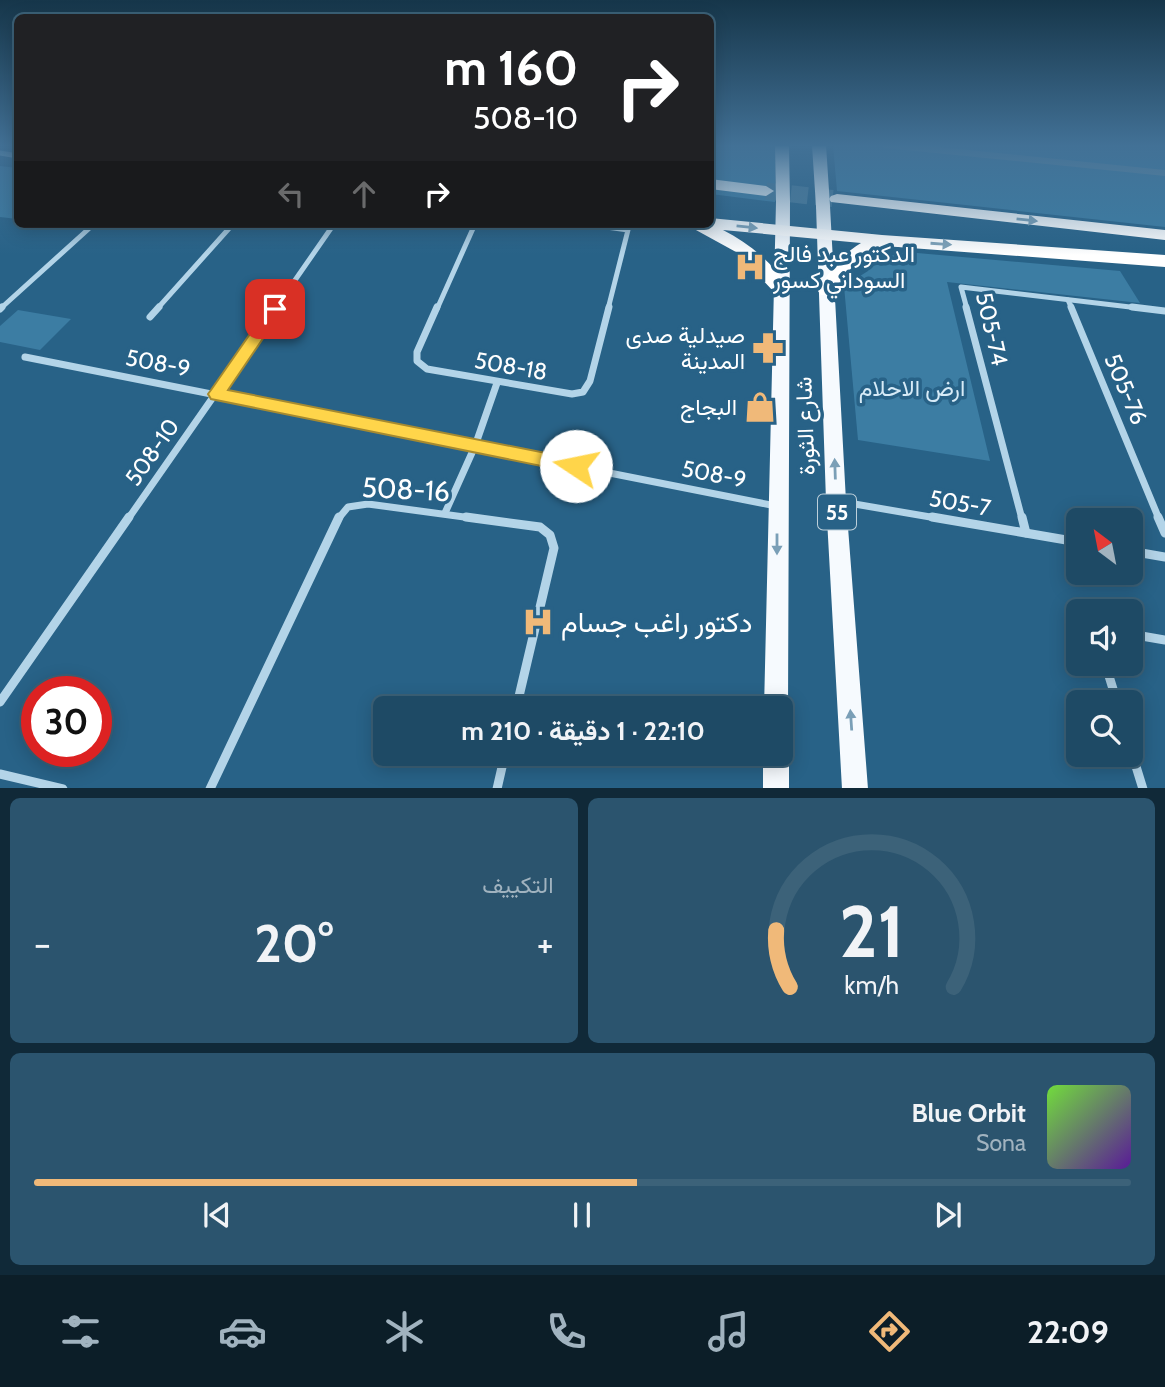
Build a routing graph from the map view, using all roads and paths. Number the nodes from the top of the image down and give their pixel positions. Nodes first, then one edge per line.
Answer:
1 (783, 182) edge
2 (826, 182) edge
3 (714, 184) edge
4 (766, 191) tunnel mouth
5 (783, 202) joint
6 (830, 202) junction
7 (714, 223) edge
8 (90, 228) edge
9 (229, 228) edge
10 (331, 228) edge
11 (473, 228) edge
12 (614, 228) edge
13 (704, 228) edge
14 (803, 228) junction
15 (1165, 235) edge
16 (882, 240) junction
17 (1165, 261) edge
18 (780, 288) junction
19 (827, 291) junction
20 (1068, 300) junction
21 (0, 309) edge
22 (1165, 311) edge
23 (150, 317) dead end
24 (25, 357) dead end
25 (497, 383) junction
26 (216, 394) junction
27 (475, 446) junction
28 (836, 501) junction
29 (777, 506) junction
30 (445, 513) junction
31 (1026, 533) junction
32 (1165, 533) edge
33 (1066, 540) edge
34 (1143, 553) edge
35 (1165, 557) edge
36 (1143, 636) edge
37 (1165, 640) edge
38 (519, 696) edge
39 (776, 696) edge
40 (0, 702) edge
41 (502, 766) edge
42 (776, 766) edge
43 (1136, 767) edge
44 (0, 774) edge
45 (59, 788) edge
46 (210, 788) edge
47 (497, 788) edge
48 (776, 788) edge
49 (855, 788) edge
50 (1143, 788) edge

1 - 5 main road, bridge
2 - 6 main road, bridge
3 - 4 highway
5 - 14 highway
6 - 14 highway
6 -> 15 highway
7 -> 14 highway
8 - 21 street
9 - 23 street
10 - 26 street, 508-10
11 - 25 street, 508-18
12 - 25 street, 508-18
13 - 18 highway
14 - 16 highway
14 - 18 main road, شارع الثورة
14 - 19 main road, شارع الثورة / 55
16 -> 17 highway
16 - 19 highway
18 - 29 main road, شارع الثورة
28 -> 19 main road, شارع الثورة / 55
20 - 22 street, 505-74
20 - 31 street, 505-74
20 - 32 street, 505-76
24 - 26 street, 508-9
25 - 27 street
26 - 27 street, 508-9
26 - 40 street, 508-10
27 - 29 street, 508-9
27 - 30 street
28 - 31 street, 505-7
49 -> 28 main road, شارع الثورة / 55
29 -> 39 main road, شارع الثورة
30 - 38 street, 508-16
30 - 46 street, 508-16
31 - 33 street, 505-7
34 - 35 street
36 - 37 street
41 - 47 street
42 - 48 main road
43 - 50 street
44 - 45 street

